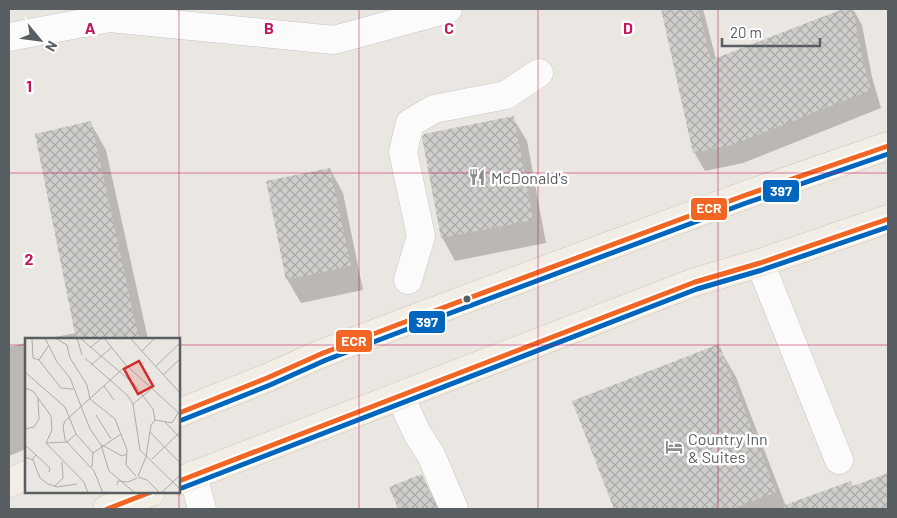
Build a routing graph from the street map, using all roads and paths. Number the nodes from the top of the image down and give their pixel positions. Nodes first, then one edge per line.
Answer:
1 (448, 9) edge
2 (9, 38) edge
3 (539, 73) dead end
4 (888, 146) edge
5 (888, 219) edge
6 (760, 263) junction
7 (408, 280) dead end
8 (400, 396) junction
9 (180, 414) edge
10 (839, 460) dead end
11 (25, 475) edge
12 (186, 478) edge
13 (9, 482) edge
14 (147, 493) edge
15 (107, 509) edge
16 (202, 509) edge
17 (454, 509) edge

1 - 2 street
3 - 7 street
4 - 9 main road
5 - 6 main road
6 - 8 main road
6 - 10 street
8 - 12 main road
8 - 17 street
11 - 13 main road
12 - 16 street
14 - 15 main road

